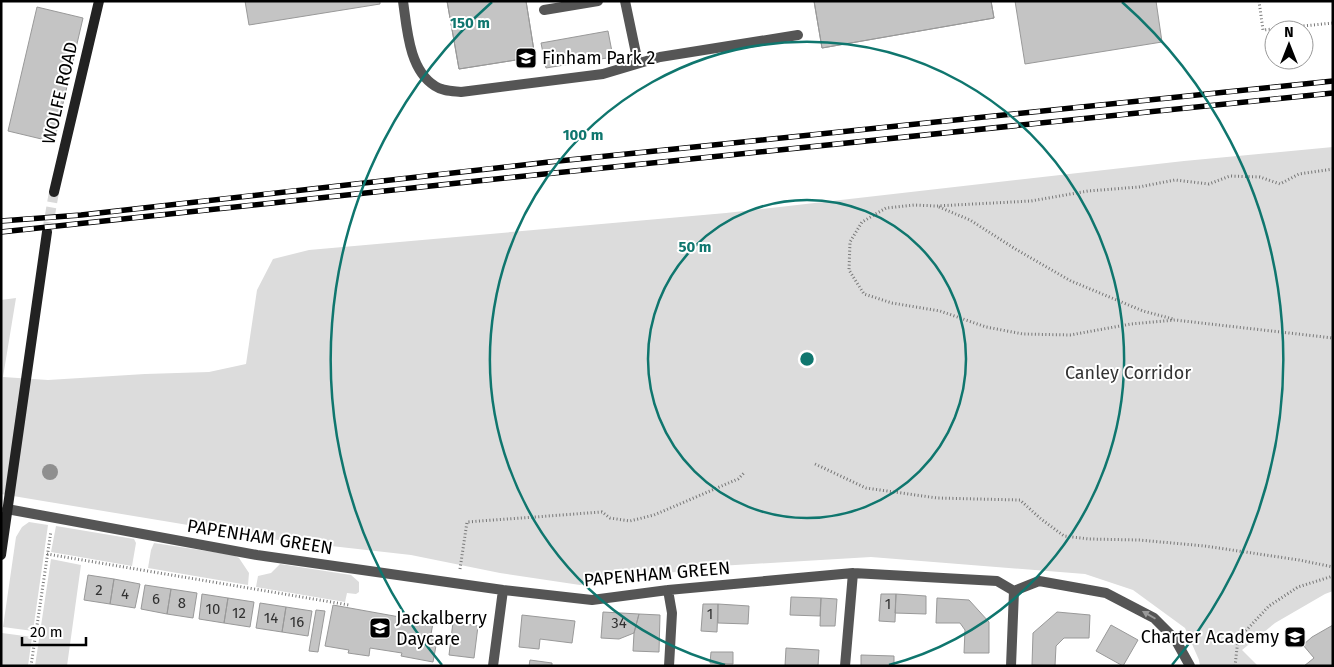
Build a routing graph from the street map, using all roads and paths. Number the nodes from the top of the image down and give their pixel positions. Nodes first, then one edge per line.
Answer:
1 (99, 1) edge
2 (403, 1) edge
3 (598, 1) edge
4 (625, 1) edge
5 (1259, 1) edge
6 (544, 10) dead end
7 (1333, 23) edge
8 (798, 35) dead end
9 (638, 63) junction
10 (1333, 169) edge
11 (54, 192) tunnel mouth
12 (936, 206) junction
13 (47, 232) tunnel mouth
14 (1175, 320) junction
15 (1333, 338) edge
16 (816, 464) dead end
17 (744, 473) dead end
18 (7, 509) junction
19 (637, 513) dead end
20 (52, 518) junction
21 (638, 519) junction
22 (47, 554) junction
23 (1, 556) edge
24 (1333, 567) edge
25 (853, 573) junction
26 (1333, 576) edge
27 (457, 582) junction
28 (503, 590) junction
29 (668, 590) junction
30 (1014, 591) junction
31 (350, 605) dead end
32 (30, 666) edge
33 (493, 666) edge
34 (669, 666) edge
35 (845, 666) edge
36 (1011, 666) edge
37 (1190, 666) edge
38 (1235, 666) edge

1 - 11 street, WOLFE ROAD
2 - 9 street
3 - 6 street
4 - 9 street
5 - 7 path
8 - 9 street
10 - 12 path
12 - 14 path
12 - 14 path
13 - 18 street
14 - 15 path
16 - 24 path
17 - 21 path
18 - 20 street, PAPENHAM GREEN
18 - 23 street
19 - 21 path
20 - 22 path
20 - 27 street, PAPENHAM GREEN
21 - 27 path
22 - 31 path
22 - 32 path
25 - 29 street, PAPENHAM GREEN
25 - 30 street, PAPENHAM GREEN
25 - 35 street
26 - 38 path
27 - 28 street, PAPENHAM GREEN
28 - 29 street, PAPENHAM GREEN
28 - 33 street
29 - 34 street
30 - 36 street
37 -> 30 street

